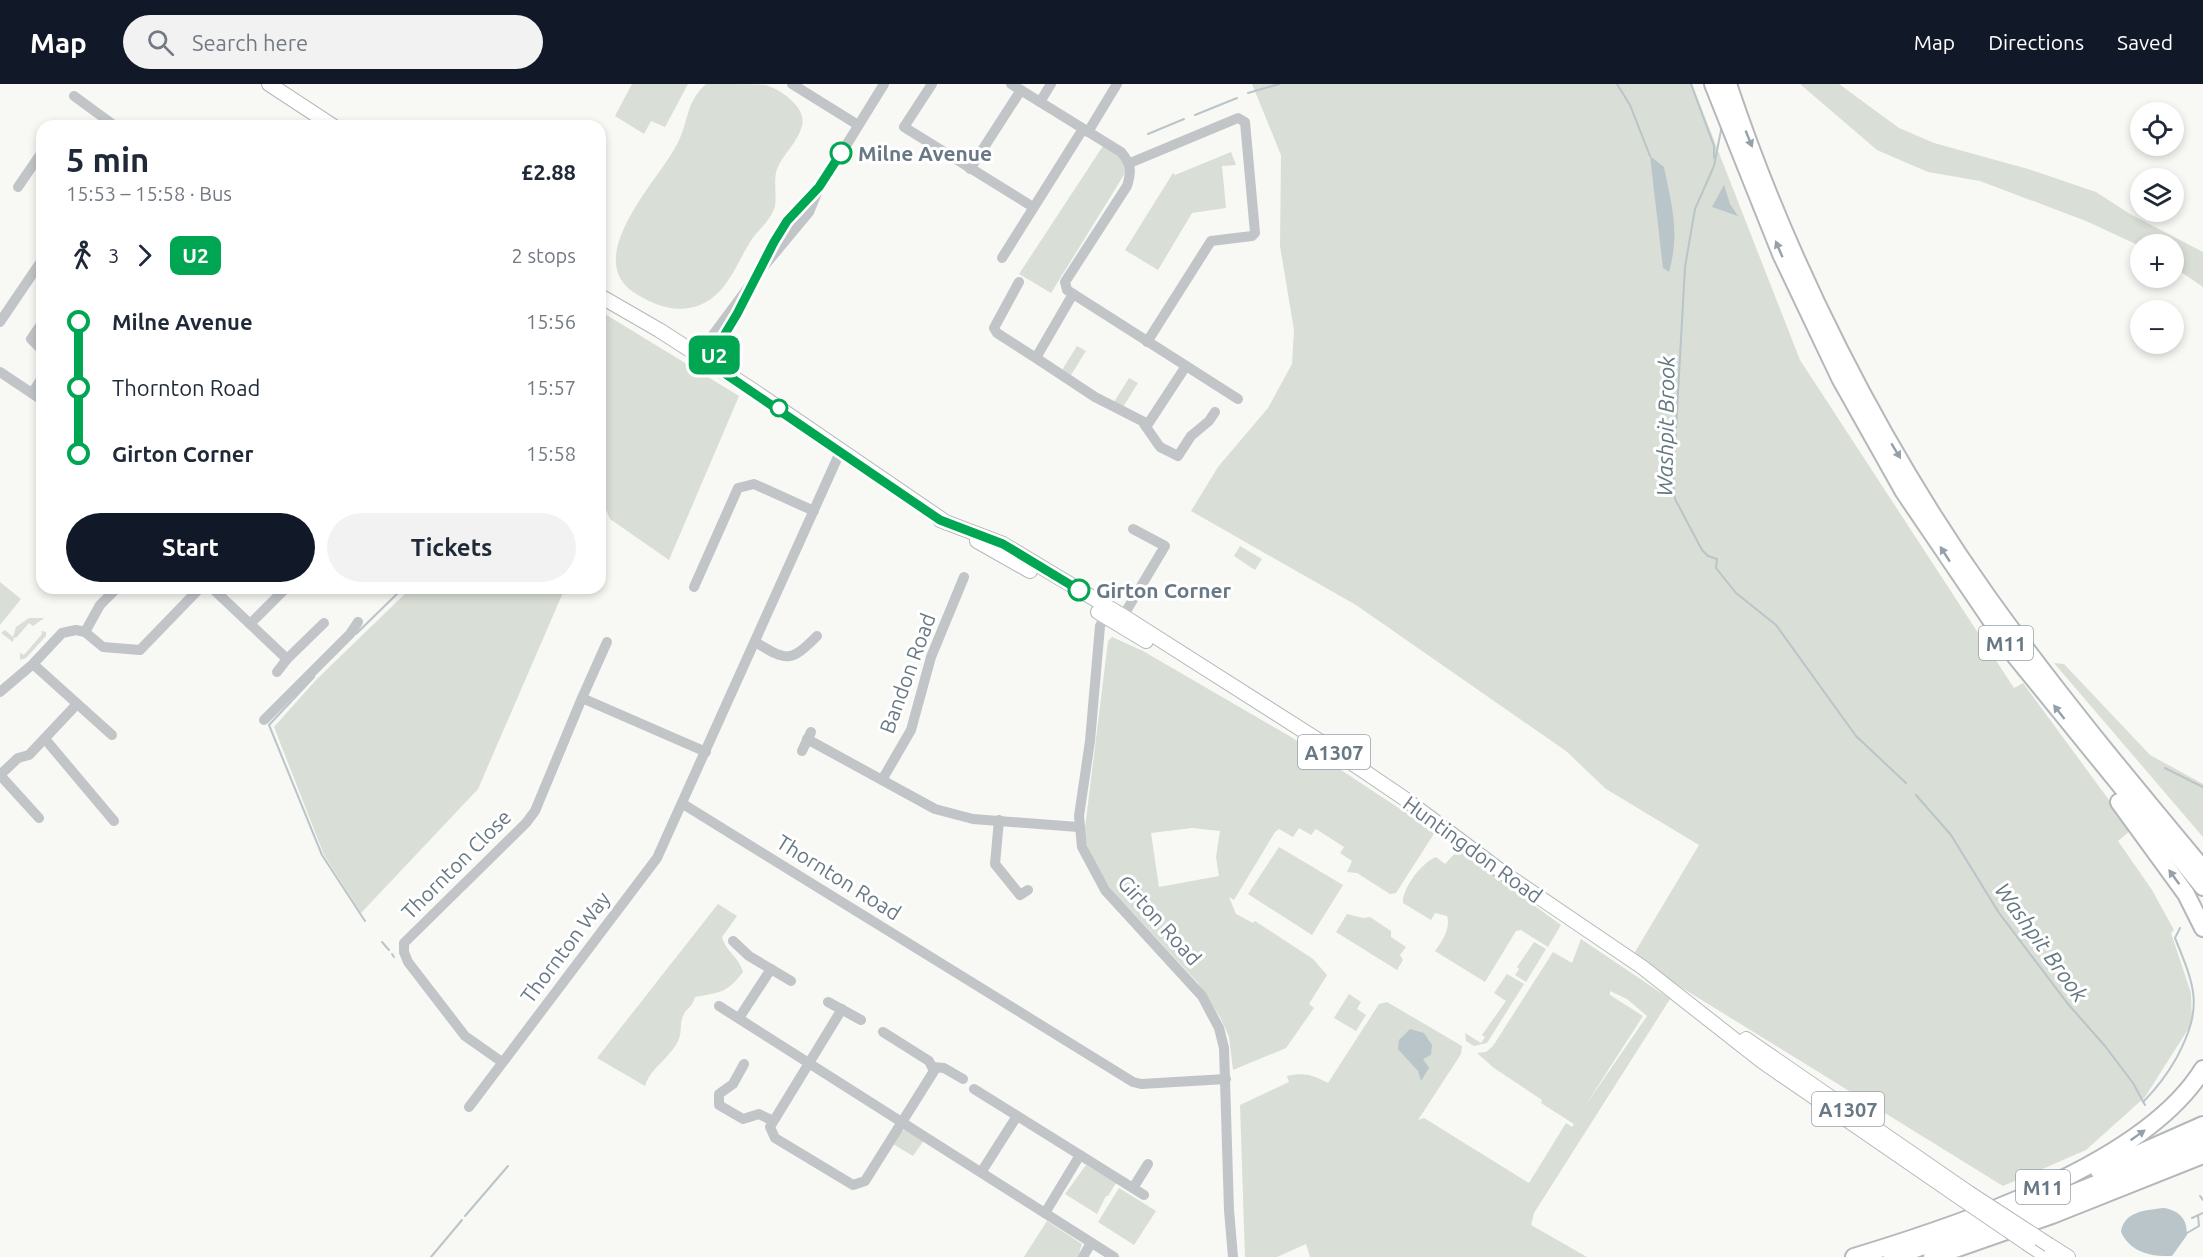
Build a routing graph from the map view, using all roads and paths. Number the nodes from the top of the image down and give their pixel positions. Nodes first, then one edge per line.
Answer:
1 (269, 84) edge
2 (792, 84) edge
3 (884, 84) edge
4 (932, 84) edge
5 (1051, 84) edge
6 (1117, 84) edge
7 (1713, 84) edge
8 (1728, 84) edge
9 (1016, 87) edge
10 (74, 96) dead end
11 (1040, 102) junction
12 (107, 120) edge
13 (324, 120) edge
14 (858, 125) junction
15 (1085, 130) junction
16 (36, 161) edge
17 (1130, 163) junction
18 (970, 169) junction
19 (18, 187) dead end
20 (1033, 207) junction
21 (1002, 258) dead end
22 (36, 269) edge
23 (1019, 282) dead end
24 (1073, 294) junction
25 (606, 300) edge
26 (0, 322) edge
27 (36, 332) edge
28 (1147, 342) junction
29 (36, 344) edge
30 (703, 359) junction
31 (1039, 360) junction
32 (1186, 366) junction
33 (0, 372) edge
34 (36, 387) edge
35 (32, 393) junction
36 (36, 396) edge
37 (1238, 399) dead end
38 (1215, 412) dead end
39 (1144, 424) junction
40 (841, 450) junction
41 (814, 511) junction
42 (1133, 529) dead end
43 (964, 577) dead end
44 (694, 587) dead end
45 (111, 594) edge
46 (194, 594) edge
47 (218, 594) edge
48 (280, 594) edge
49 (1107, 612) junction
50 (1121, 620) junction
51 (358, 622) dead end
52 (324, 623) dead end
53 (250, 624) junction
54 (85, 632) junction
55 (817, 636) dead end
56 (607, 642) dead end
57 (755, 642) junction
58 (287, 659) junction
59 (33, 664) junction
60 (277, 672) dead end
61 (0, 692) edge
62 (582, 698) junction
63 (77, 704) junction
64 (264, 720) dead end
65 (112, 735) dead end
66 (2077, 735) junction
67 (2095, 736) junction
68 (45, 739) junction
69 (802, 751) dead end
70 (706, 752) junction
71 (0, 775) edge
72 (882, 780) junction
73 (683, 804) junction
74 (39, 818) dead end
75 (999, 820) junction
76 (114, 821) dead end
77 (1078, 827) junction
78 (2203, 851) edge
79 (2203, 869) edge
80 (2203, 887) edge
81 (1028, 890) dead end
82 (2203, 928) edge
83 (733, 941) dead end
84 (771, 969) junction
85 (791, 981) dead end
86 (828, 1002) dead end
87 (719, 1006) dead end
88 (842, 1010) junction
89 (739, 1018) junction
90 (861, 1020) dead end
91 (883, 1032) dead end
92 (502, 1062) junction
93 (810, 1062) junction
94 (744, 1064) dead end
95 (933, 1067) junction
96 (2203, 1069) edge
97 (963, 1079) dead end
98 (1226, 1079) junction
99 (974, 1089) dead end
100 (469, 1107) dead end
101 (1017, 1116) junction
102 (773, 1121) junction
103 (903, 1121) junction
104 (2203, 1125) edge
105 (2203, 1142) edge
106 (1080, 1155) junction
107 (2203, 1155) edge
108 (1148, 1164) dead end
109 (981, 1171) junction
110 (1133, 1188) junction
111 (1144, 1195) dead end
112 (1965, 1196) junction
113 (1045, 1213) junction
114 (1976, 1229) junction
115 (1091, 1243) junction
116 (2049, 1251) edge
117 (1083, 1257) edge
118 (1114, 1257) edge
119 (1233, 1257) edge
120 (1854, 1257) edge
121 (1892, 1257) edge
122 (1932, 1257) edge
123 (2068, 1257) edge

1 - 13 main road
2 - 14 street
3 - 14 street
4 - 18 street
5 - 11 street
6 - 15 street
66 -> 7 highway, M11
8 -> 67 highway, M11
9 - 11 street
9 - 18 street
10 - 12 street
11 - 15 street
14 - 30 street
15 - 17 street
15 - 20 street
16 - 19 street
17 - 24 street
17 - 28 street
18 - 20 street
20 - 21 street
22 - 26 street
23 - 31 street
24 - 28 street
24 - 31 street
25 - 30 main road, Huntingdon Road / A1307
27 - 29 street
28 - 32 street
30 - 40 main road, Huntingdon Road / A1307
31 - 39 street
32 - 37 street
32 - 39 street
33 - 35 street
34 - 35 street
35 - 36 street
38 - 39 street
40 - 41 street
40 - 49 main road, Huntingdon Road / A1307
41 - 44 street
41 - 57 street
42 - 50 street
43 - 72 street, Bandon Road
45 - 54 street
46 - 54 street
47 - 53 street
48 - 53 street
49 - 50 main road, Huntingdon Road / A1307
49 - 77 street, Girton Road
50 - 112 main road, Huntingdon Road / A1307
51 - 64 street
52 - 58 street
53 - 58 street
54 - 59 street
55 - 57 street
56 - 62 street, Thornton Close
57 - 70 street
58 - 60 street
59 - 61 street
59 - 63 street
62 - 70 street
62 - 92 street, Thornton Close
63 - 65 street
63 - 68 street
66 - 80 highway, M11
82 -> 66 highway, M11
67 - 78 highway, M11
67 - 79 highway, M11
68 - 71 street
68 - 76 street
69 - 72 street
70 - 73 street
71 - 74 street
72 - 75 street
73 - 92 street, Thornton Way
73 - 98 street, Thornton Road
75 - 77 street
75 - 81 street
77 - 98 street, Girton Road
83 - 84 street
84 - 85 street
84 - 89 street
86 - 88 street
87 - 89 street
88 - 90 street
88 - 93 street
89 - 93 street
91 - 95 street
92 - 100 street, Thornton Way
93 - 102 street
93 - 103 street
94 - 102 street
95 - 97 street
95 - 103 street
120 -> 96 highway, M11
98 - 119 street, Girton Road
99 - 101 street
101 - 106 street
101 - 109 street
102 - 103 street
103 - 109 street
104 - 114 highway
105 - 114 highway
106 - 110 street
106 - 113 street
107 - 122 highway
108 - 110 street
109 - 113 street
110 - 111 street
112 - 116 main road, Huntingdon Road / A1307, bridge
112 - 116 main road, Huntingdon Road / A1307, bridge
113 - 115 street
114 - 121 highway
115 - 117 street
115 - 118 street
116 - 123 main road, Huntingdon Road / A1307

